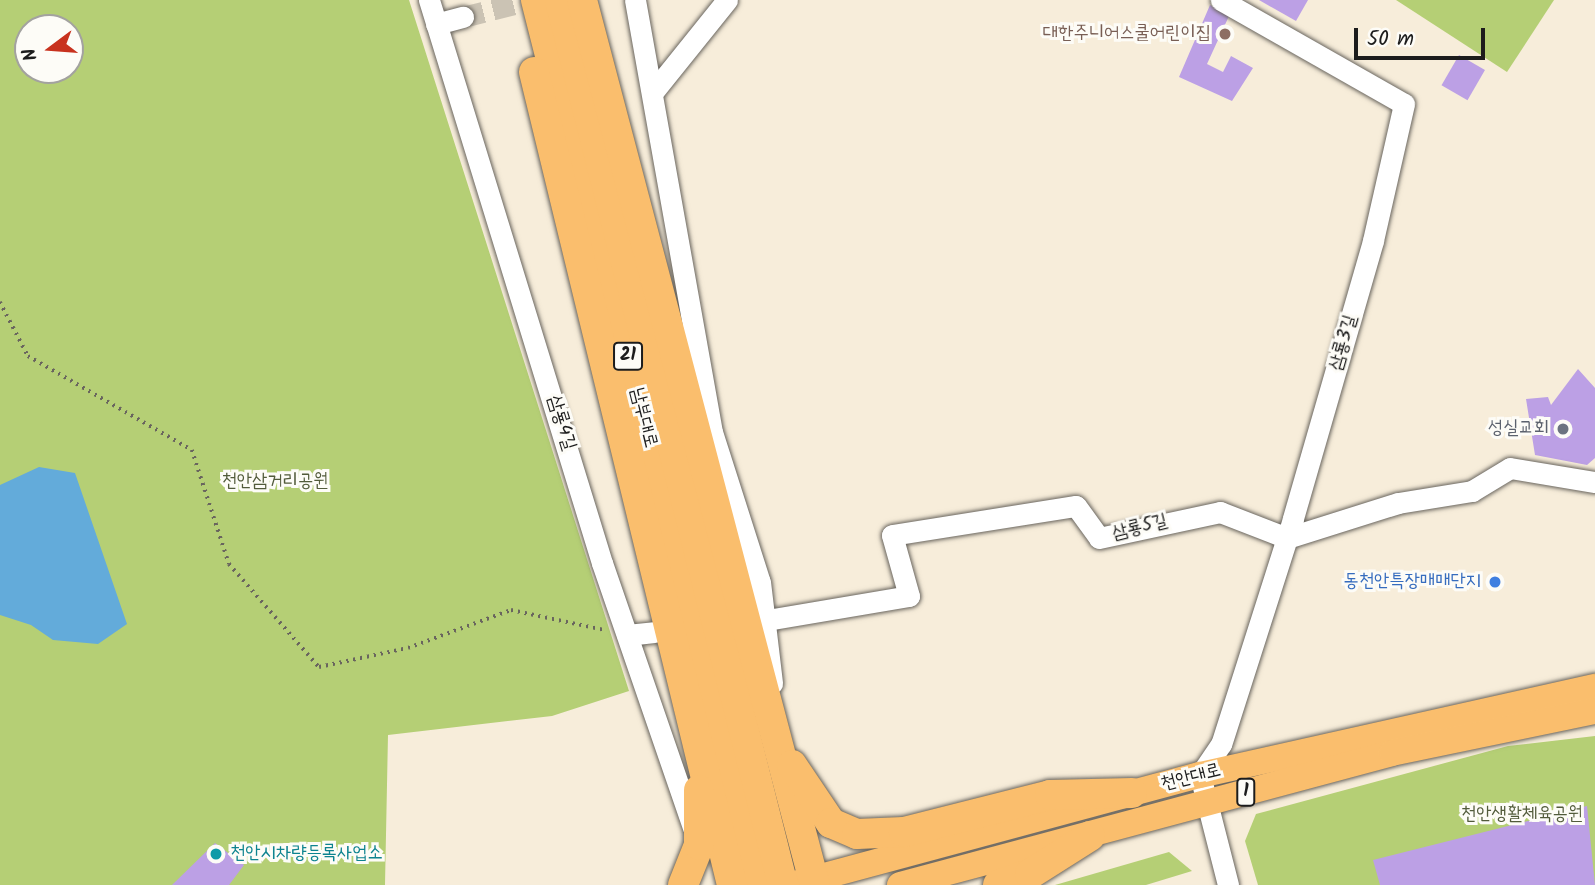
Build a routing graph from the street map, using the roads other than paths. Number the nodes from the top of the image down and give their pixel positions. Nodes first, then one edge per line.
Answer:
1 (429, 0) edge
2 (516, 0) edge
3 (536, 0) edge
4 (560, 0) edge
5 (582, 0) edge
6 (635, 0) edge
7 (727, 0) edge
8 (1221, 0) edge
9 (463, 17) tunnel mouth
10 (436, 24) junction
11 (653, 92) junction
12 (1595, 482) edge
13 (1287, 538) junction
14 (762, 618) junction
15 (654, 632) dead end
16 (627, 635) junction
17 (1595, 687) edge
18 (729, 710) junction
19 (1595, 711) edge
20 (768, 723) junction
21 (701, 741) junction
22 (1200, 775) junction
23 (1132, 793) junction
24 (1206, 802) junction
25 (1090, 836) junction
26 (699, 845) junction
27 (806, 883) edge
28 (682, 885) edge
29 (732, 885) edge
30 (761, 885) edge
31 (783, 885) edge
32 (900, 885) edge
33 (998, 885) edge
34 (1228, 885) edge

1 - 10 street, 삼룡4길
2 - 21 highway
3 - 18 highway, 남부대로 / 21
4 - 18 highway, 남부대로 / 21
5 - 20 highway
6 - 11 street
7 - 11 street
8 - 13 street, 삼룡3길
9 - 10 street
10 - 16 street, 삼룡4길
11 - 14 street
12 - 13 street
13 - 14 street, 삼룡5길
13 - 22 street, 삼룡3길
14 - 20 street
15 - 16 street
16 - 26 street, 삼룡4길
17 - 22 main road, 천안대로 / 1
18 - 30 highway, 21
18 - 31 highway, 21
19 - 24 main road, 천안대로 / 1
20 - 23 highway
20 - 27 highway
21 - 26 highway
21 - 29 highway
22 - 23 main road, 천안대로 / 1
22 - 24 street
23 - 27 main road, 천안대로 / 1
24 - 25 main road, 천안대로 / 1
24 - 34 street
25 - 32 main road, 천안대로 / 1
25 - 33 highway
26 - 28 highway

